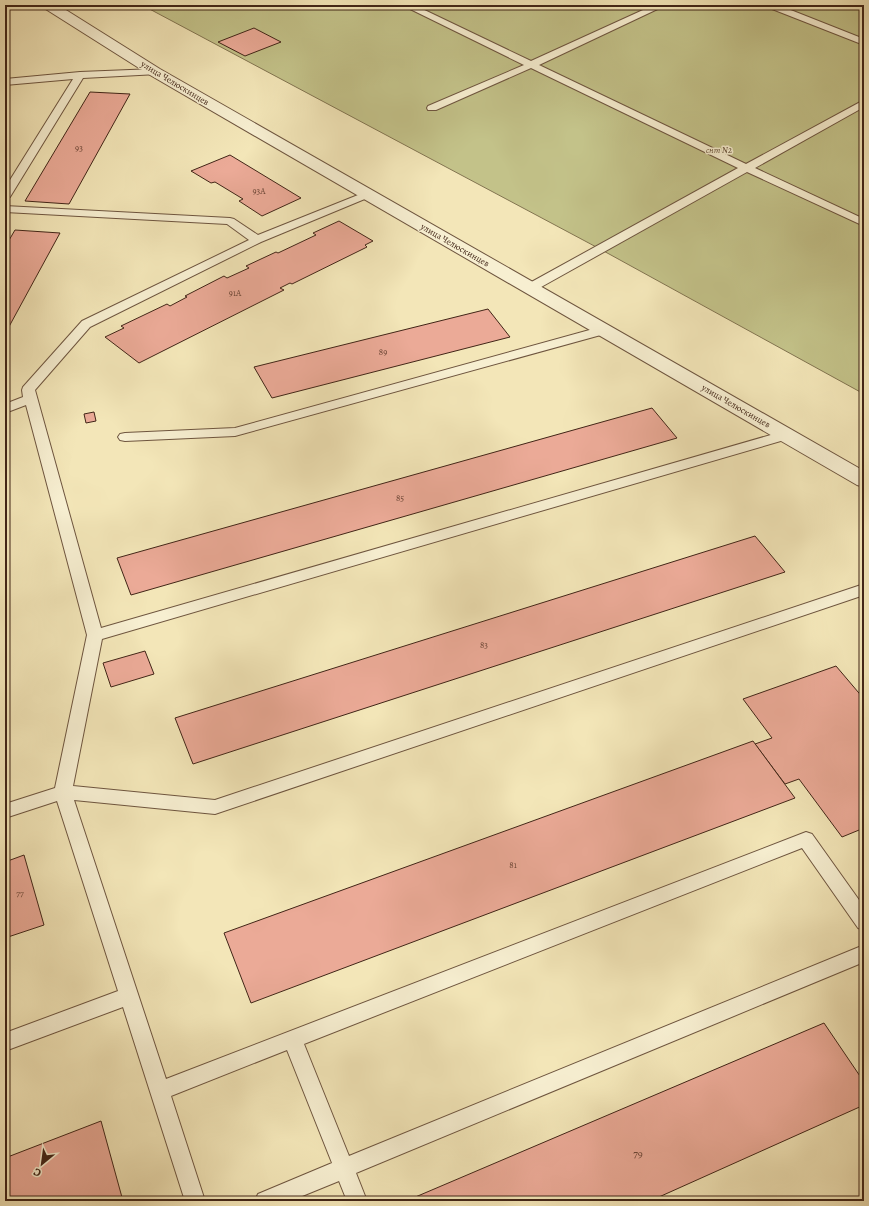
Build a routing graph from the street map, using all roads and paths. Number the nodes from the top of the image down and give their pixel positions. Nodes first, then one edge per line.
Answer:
1 (8, 5) edge
2 (49, 5) edge
3 (406, 5) edge
4 (661, 5) edge
5 (770, 5) edge
6 (5, 6) edge
7 (864, 42) edge
8 (531, 65) junction
9 (155, 72) junction
10 (80, 75) junction
11 (5, 82) edge
12 (864, 103) edge
13 (432, 108) dead end
14 (746, 168) junction
15 (368, 194) junction
16 (5, 197) edge
17 (5, 208) edge
18 (864, 223) edge
19 (257, 240) junction
20 (530, 288) junction
21 (604, 330) junction
22 (30, 399) junction
23 (5, 409) edge
24 (786, 435) junction
25 (126, 437) dead end
26 (864, 480) edge
27 (864, 589) edge
28 (95, 635) junction
29 (63, 792) junction
30 (5, 811) edge
31 (864, 922) edge
32 (864, 953) edge
33 (129, 996) junction
34 (292, 1039) junction
35 (5, 1042) edge
36 (159, 1091) junction
37 (344, 1169) junction
38 (195, 1201) edge
39 (265, 1201) edge
40 (357, 1201) edge

1 - 6 street
2 - 9 street, улица Челюскинцев
3 - 8 lane
4 - 8 lane
5 - 7 lane
8 - 13 lane
8 - 14 lane
9 - 10 lane
9 - 15 street, улица Челюскинцев
10 - 11 lane
10 - 16 lane
12 - 14 lane
14 - 18 lane
14 - 20 lane
15 - 19 lane
15 - 20 street, улица Челюскинцев
17 - 19 lane
19 - 22 lane
20 - 21 street, улица Челюскинцев
21 - 24 street, улица Челюскинцев
21 - 25 lane
22 - 23 lane
22 - 28 lane
24 - 26 street, улица Челюскинцев
24 - 28 lane
27 - 29 lane
28 - 29 lane
29 - 30 lane
29 - 33 lane
31 - 34 lane
32 - 37 lane
33 - 35 lane
33 - 36 lane
34 - 36 lane
34 - 37 lane
36 - 38 lane
37 - 39 lane
37 - 40 lane

